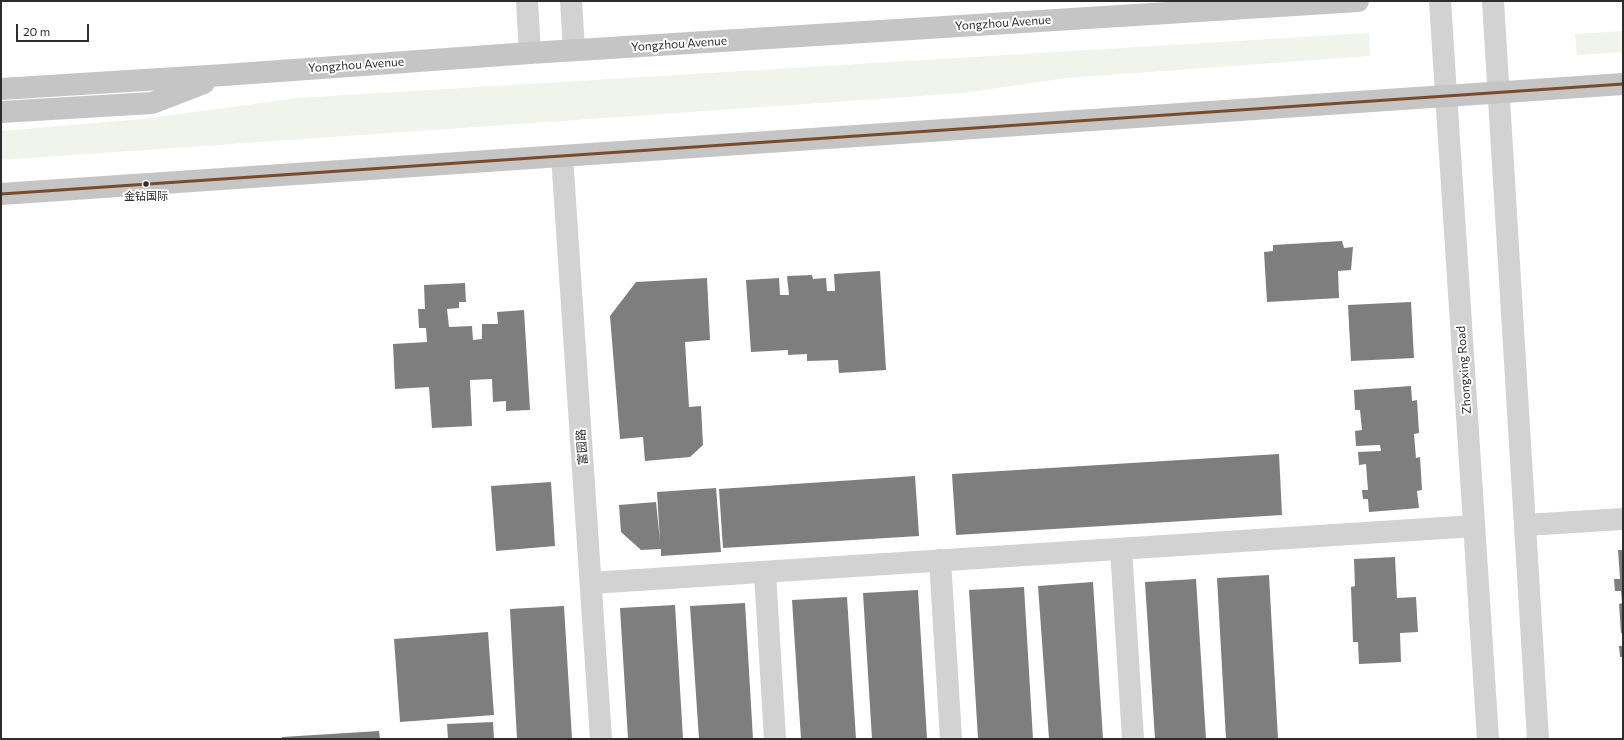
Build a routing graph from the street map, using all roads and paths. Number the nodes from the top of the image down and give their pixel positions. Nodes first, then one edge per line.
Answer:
1 (527, 1) edge
2 (571, 1) edge
3 (1358, 1) edge
4 (1440, 1) edge
5 (1493, 1) edge
6 (574, 50) junction
7 (530, 53) junction
8 (224, 75) junction
9 (1623, 84) edge
10 (1, 89) edge
11 (1499, 92) junction
12 (1446, 96) junction
13 (1, 112) edge
14 (562, 156) junction
15 (1, 194) edge
16 (1623, 519) edge
17 (1525, 525) junction
18 (1474, 526) junction
19 (1121, 549) junction
20 (940, 560) junction
21 (765, 573) junction
22 (591, 583) junction
23 (601, 739) edge
24 (775, 739) edge
25 (951, 739) edge
26 (1133, 739) edge
27 (1488, 739) edge
28 (1538, 739) edge

1 - 7 street
2 - 6 street
3 - 6 main road, Yongzhou Avenue
4 - 12 street, Zhongxing Road
5 - 11 street
6 - 7 main road, Yongzhou Avenue
7 - 8 main road, Yongzhou Avenue
8 - 10 main road, Yongzhou Avenue
8 - 13 main road
9 - 11 main road
11 - 12 main road
11 - 17 street
12 - 14 main road
12 - 18 street, Zhongxing Road
14 - 15 main road
14 - 22 street, 富园路
16 - 17 street
17 - 28 street
18 - 19 street
18 - 27 street, Zhongxing Road
19 - 20 street
19 - 26 street
20 - 21 street
20 - 25 street
21 - 22 street
21 - 24 street
22 - 23 street, 富园路

